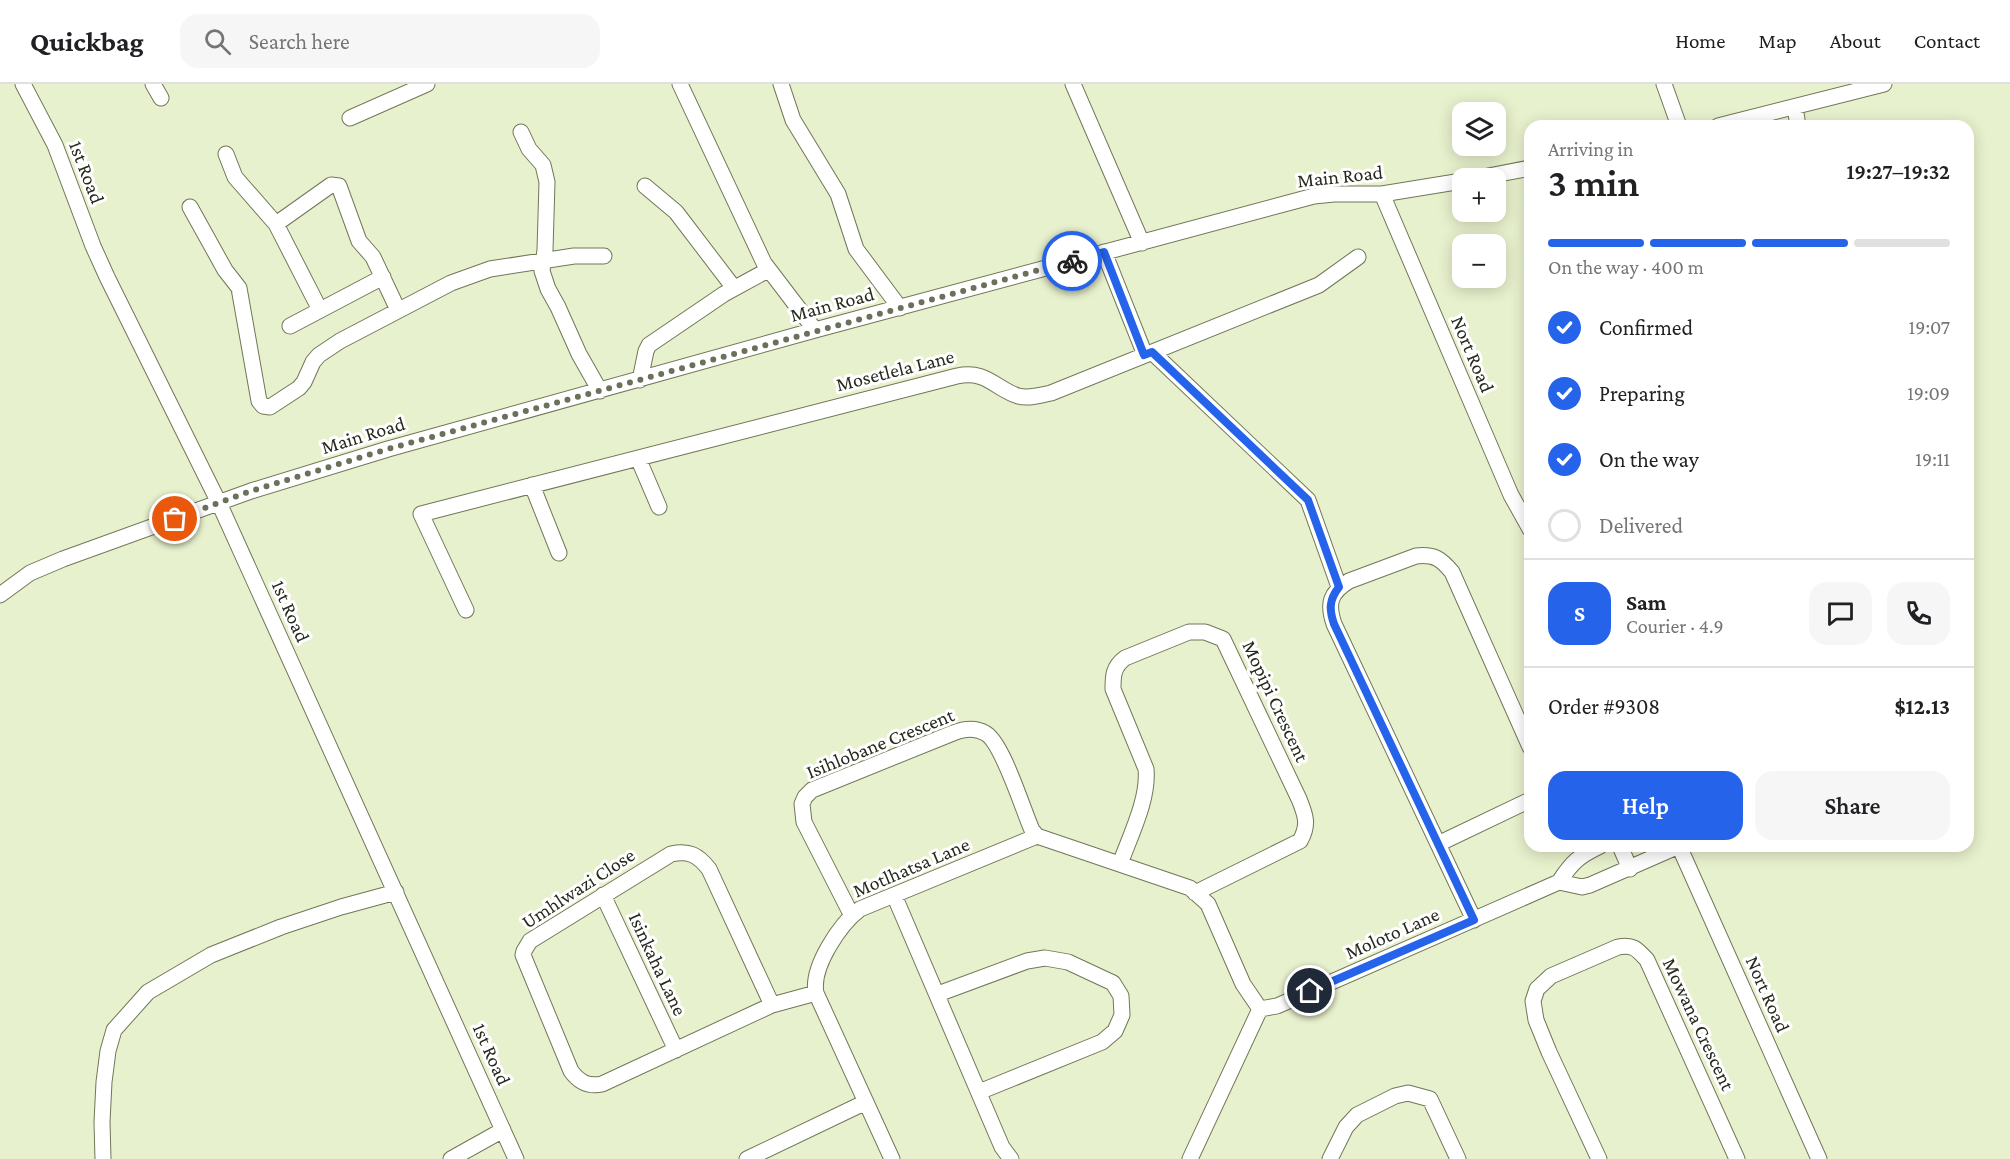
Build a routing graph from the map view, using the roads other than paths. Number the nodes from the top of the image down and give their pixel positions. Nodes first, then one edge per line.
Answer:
1 (22, 84) edge
2 (426, 84) edge
3 (680, 84) edge
4 (781, 84) edge
5 (1072, 84) edge
6 (1664, 84) edge
7 (1884, 84) edge
8 (1795, 107) junction
9 (350, 118) dead end
10 (1677, 120) edge
11 (1743, 120) edge
12 (1797, 120) edge
13 (521, 132) dead end
14 (226, 154) dead end
15 (1524, 169) edge
16 (1506, 173) edge
17 (1452, 183) edge
18 (645, 186) dead end
19 (1382, 194) junction
20 (190, 207) dead end
21 (276, 224) junction
22 (1142, 243) junction
23 (1104, 252) junction
24 (604, 256) dead end
25 (1358, 257) dead end
26 (543, 261) junction
27 (768, 270) junction
28 (382, 277) junction
29 (734, 288) junction
30 (900, 308) junction
31 (320, 310) junction
32 (398, 310) junction
33 (290, 326) dead end
34 (815, 330) junction
35 (1148, 354) junction
36 (640, 380) junction
37 (600, 391) junction
38 (638, 458) junction
39 (532, 485) junction
40 (219, 503) junction
41 (659, 507) dead end
42 (1524, 518) edge
43 (559, 553) dead end
44 (1339, 587) junction
45 (0, 595) edge
46 (466, 610) dead end
47 (1524, 734) edge
48 (1524, 803) edge
49 (1036, 836) junction
50 (1438, 844) junction
51 (1586, 852) edge
52 (1623, 852) edge
53 (1666, 852) edge
54 (1682, 852) edge
55 (1120, 864) junction
56 (1630, 869) junction
57 (1560, 882) junction
58 (396, 892) junction
59 (1195, 892) junction
60 (603, 895) junction
61 (894, 895) junction
62 (852, 916) junction
63 (1474, 920) junction
64 (816, 993) junction
65 (938, 994) junction
66 (772, 1005) junction
67 (1260, 1009) junction
68 (676, 1050) junction
69 (979, 1092) junction
70 (866, 1102) junction
71 (503, 1130) junction
72 (104, 1159) edge
73 (451, 1159) edge
74 (516, 1159) edge
75 (747, 1159) edge
76 (892, 1159) edge
77 (1011, 1159) edge
78 (1190, 1159) edge
79 (1330, 1159) edge
80 (1458, 1159) edge
81 (1599, 1159) edge
82 (1737, 1159) edge
83 (1819, 1159) edge

1 - 40 street, 1st Road
2 - 9 street
3 - 27 street
4 - 30 street
5 - 22 street
6 - 10 street
7 - 8 street
8 - 11 street
8 - 12 street
13 - 26 street
14 - 21 street
15 - 16 street
17 - 19 street, Main Road
18 - 29 street
19 - 22 street, Main Road
19 - 42 street, Nort Road
20 - 32 street
21 - 28 street
21 - 31 street
22 - 23 street, Main Road
23 - 30 street, Main Road
23 - 35 street
24 - 26 street
25 - 35 street, Mosetlela Lane
26 - 32 street
26 - 37 street
27 - 29 street
27 - 34 street
28 - 31 street
28 - 32 street
29 - 36 street
30 - 34 street, Main Road
31 - 33 street
34 - 36 street, Main Road
35 - 38 street, Mosetlela Lane
35 - 44 street
36 - 37 street, Main Road
37 - 40 street, Main Road
38 - 39 street, Mosetlela Lane
38 - 41 street
39 - 43 street
39 - 46 street, Mosetlela Lane
40 - 45 street, Main Road
40 - 58 street, 1st Road
44 - 47 street
44 - 50 street
48 - 50 street
49 - 55 street
49 - 61 street, Motlhatsa Lane
49 - 62 street, Isihlobane Crescent
50 - 63 street
51 - 57 street
52 - 56 street
53 - 56 street
54 - 83 street, Nort Road
55 - 59 street
55 - 59 street, Mopipi Crescent
56 - 57 street
57 - 63 street, Moloto Lane
58 - 71 street, 1st Road
58 - 72 street
59 - 67 street
60 - 66 street, Umhlwazi Close
60 - 68 street, Isinkaha Lane
60 - 68 street, Umhlwazi Close
61 - 62 street, Motlhatsa Lane
61 - 65 street
62 - 64 street, Motlhatsa Lane
63 - 67 street, Moloto Lane
64 - 66 street, Umhlwazi Close
64 - 70 street
65 - 69 street
65 - 69 street
66 - 68 street, Umhlwazi Close
67 - 78 street
69 - 77 street
70 - 75 street
70 - 76 street
71 - 73 street
71 - 74 street, 1st Road
79 - 80 street
81 - 82 street, Mowana Crescent

